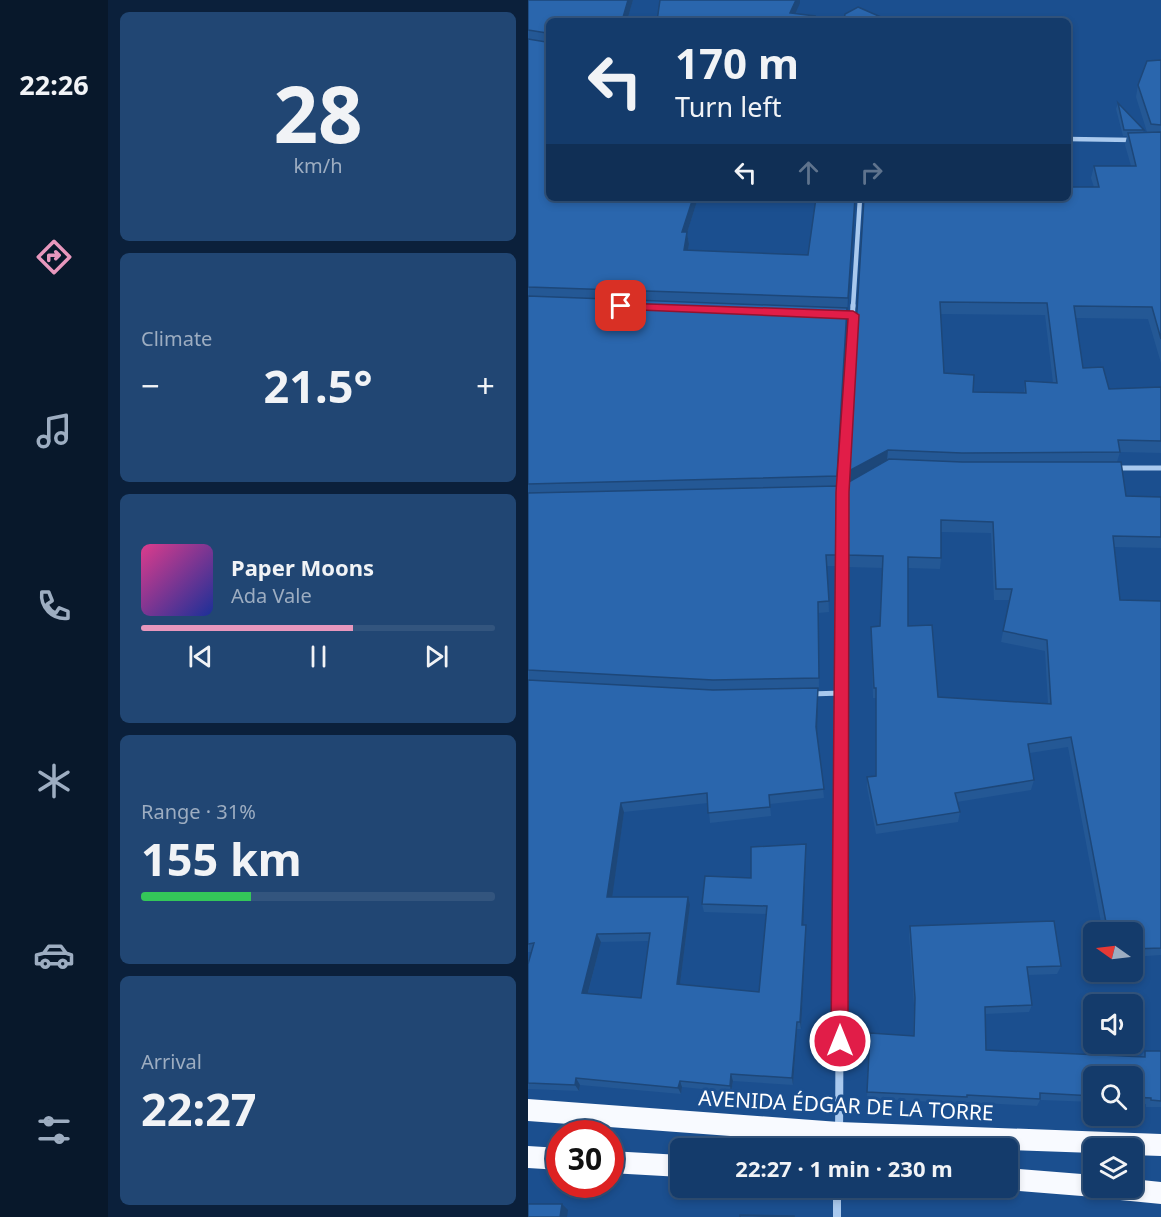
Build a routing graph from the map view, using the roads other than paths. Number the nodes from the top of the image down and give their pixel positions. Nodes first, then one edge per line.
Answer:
1 (1071, 139) edge
2 (1138, 140) edge
3 (860, 201) edge
4 (842, 315) edge
5 (853, 315) junction
6 (1114, 468) edge
7 (1161, 468) edge
8 (851, 487) edge
9 (842, 492) junction
10 (831, 493) edge
11 (842, 693) junction
12 (807, 694) edge
13 (528, 1110) edge
14 (809, 1138) edge
15 (839, 1138) edge
16 (1018, 1143) edge
17 (1161, 1145) edge
18 (528, 1157) edge
19 (546, 1158) edge
20 (624, 1163) edge
21 (670, 1165) edge
22 (1018, 1180) edge
23 (1083, 1185) edge
24 (1143, 1191) edge
25 (1161, 1193) edge
26 (837, 1198) edge
27 (837, 1217) edge

1 - 2 street
3 - 5 street
4 - 5 street
5 - 9 street
6 - 7 street
8 - 9 street
9 - 10 street
9 - 11 street
11 - 12 street
11 - 15 street
13 - 14 highway, AVENIDA ÉDGAR DE LA TORRE
16 - 17 highway, AVENIDA ÉDGAR DE LA TORRE
18 - 19 highway
20 - 21 highway
22 - 23 highway
24 - 25 highway
26 - 27 street

